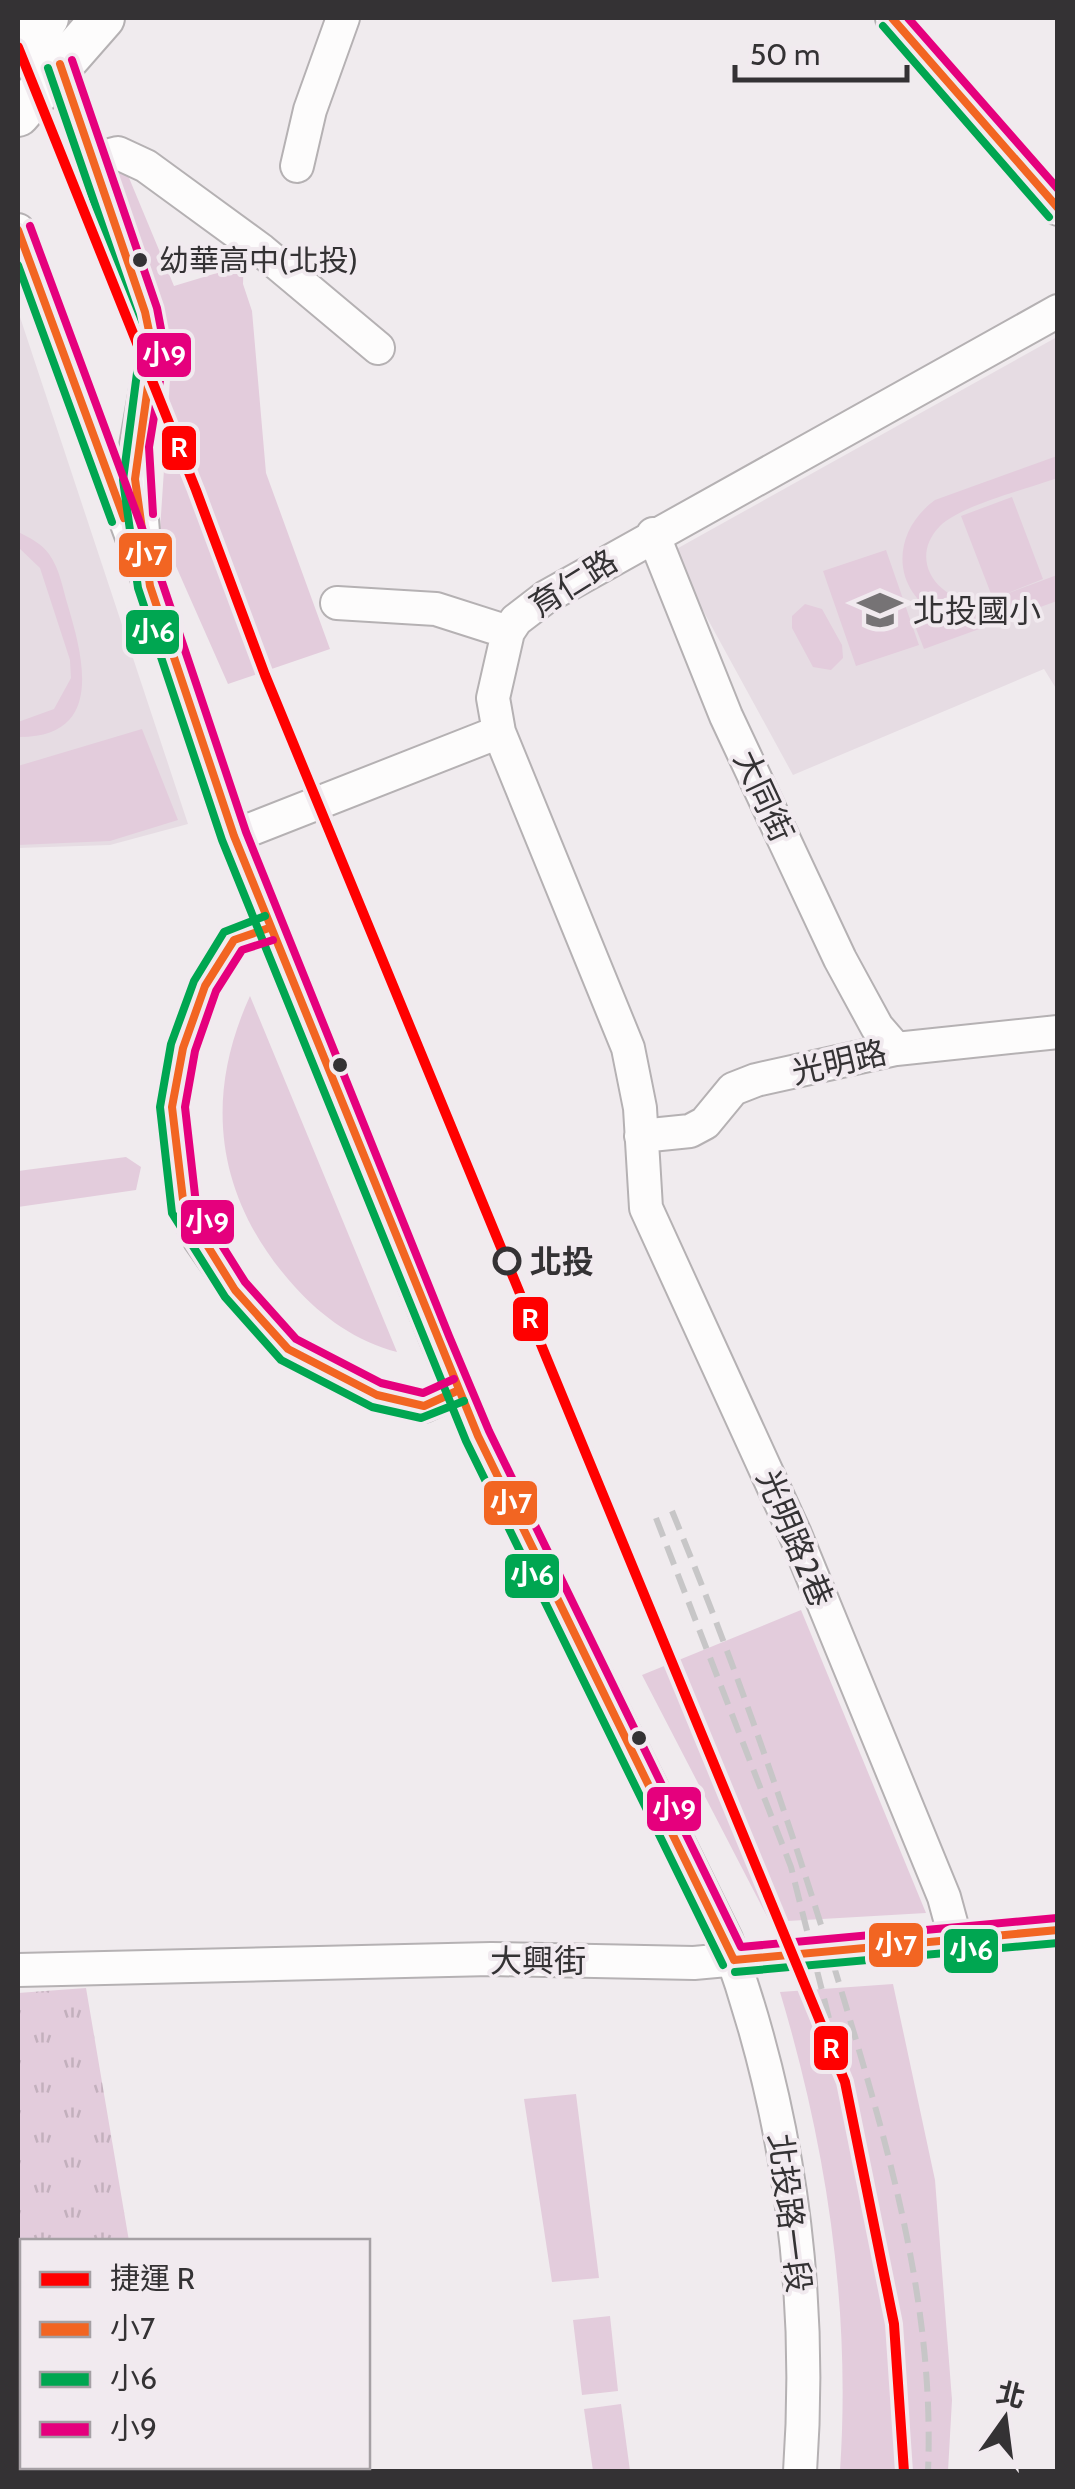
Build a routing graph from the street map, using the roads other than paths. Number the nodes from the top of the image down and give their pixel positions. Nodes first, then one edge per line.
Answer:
1 (48, 18) edge
2 (58, 18) edge
3 (104, 18) edge
4 (343, 18) edge
5 (892, 18) edge
6 (18, 53) edge
7 (60, 64) junction
8 (18, 114) edge
9 (91, 160) junction
10 (297, 166) dead end
11 (1058, 209) edge
12 (18, 230) edge
13 (1058, 311) edge
14 (378, 348) dead end
15 (653, 534) junction
16 (150, 586) junction
17 (338, 602) dead end
18 (508, 632) junction
19 (499, 732) junction
20 (234, 836) junction
21 (269, 928) junction
22 (1058, 1032) edge
23 (896, 1049) junction
24 (641, 1136) junction
25 (459, 1390) junction
26 (1058, 1930) edge
27 (956, 1942) junction
28 (734, 1960) junction
29 (18, 1970) edge
30 (800, 2472) edge

1 - 6 main road
2 - 7 street
3 - 7 main road
4 - 10 street
5 - 11 street
7 - 8 main road
7 - 9 street
9 - 14 street
9 - 16 street
12 - 16 street
13 - 15 street, 育仁路
15 - 18 street, 育仁路
15 - 23 street, 大同街
16 - 20 street, 北投路一段
17 - 18 street
18 - 19 street, 育仁路
19 - 20 street
19 - 24 street, 育仁路
20 - 21 street, 北投路一段
21 - 25 street, 北投路一段
21 - 25 street
22 - 23 street, 光明路
23 - 24 street, 光明路
24 - 27 street, 光明路2巷
25 - 28 street, 北投路一段
26 - 27 street, 大興街
27 - 28 street, 大興街
28 - 29 street, 大興街
28 - 30 street, 北投路一段

